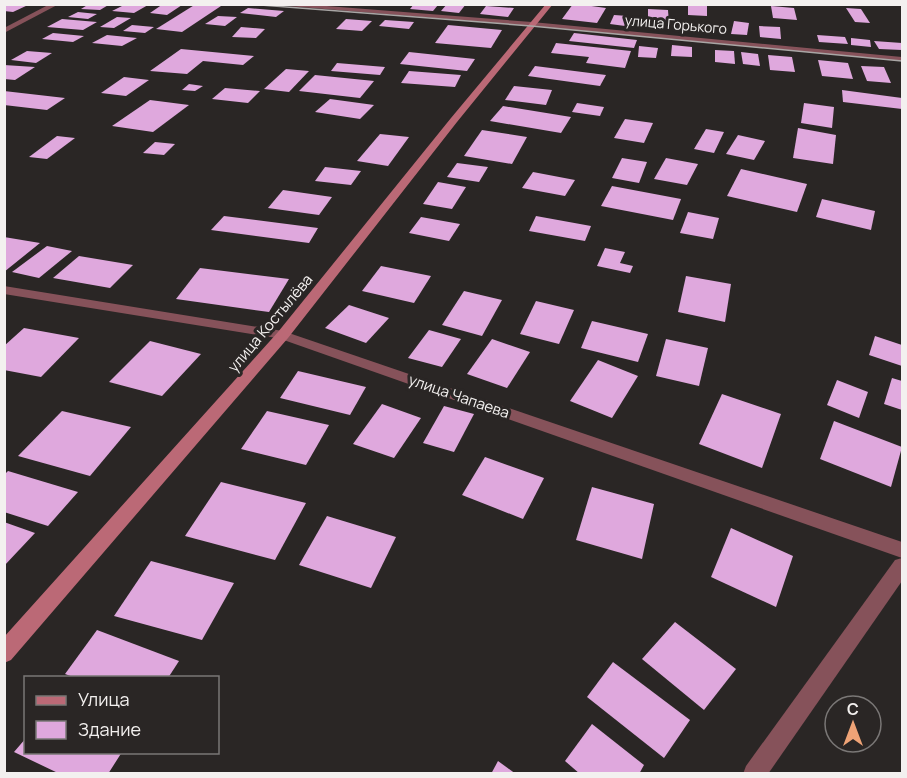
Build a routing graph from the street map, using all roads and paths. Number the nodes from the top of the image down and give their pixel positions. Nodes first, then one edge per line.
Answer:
1 (56, 4) edge
2 (267, 4) edge
3 (550, 4) edge
4 (532, 24) junction
5 (4, 31) edge
6 (903, 59) edge
7 (4, 290) edge
8 (283, 335) junction
9 (903, 550) edge
10 (903, 566) edge
11 (4, 653) edge
12 (754, 774) edge

1 - 5 street
2 - 4 street, улица Горького
3 - 4 main road, улица Костылёва
4 - 6 street, улица Горького
4 - 8 main road, улица Костылёва
7 - 8 street, улица Чапаева
8 - 9 street, улица Чапаева
8 - 11 main road, улица Костылёва
10 - 12 street

